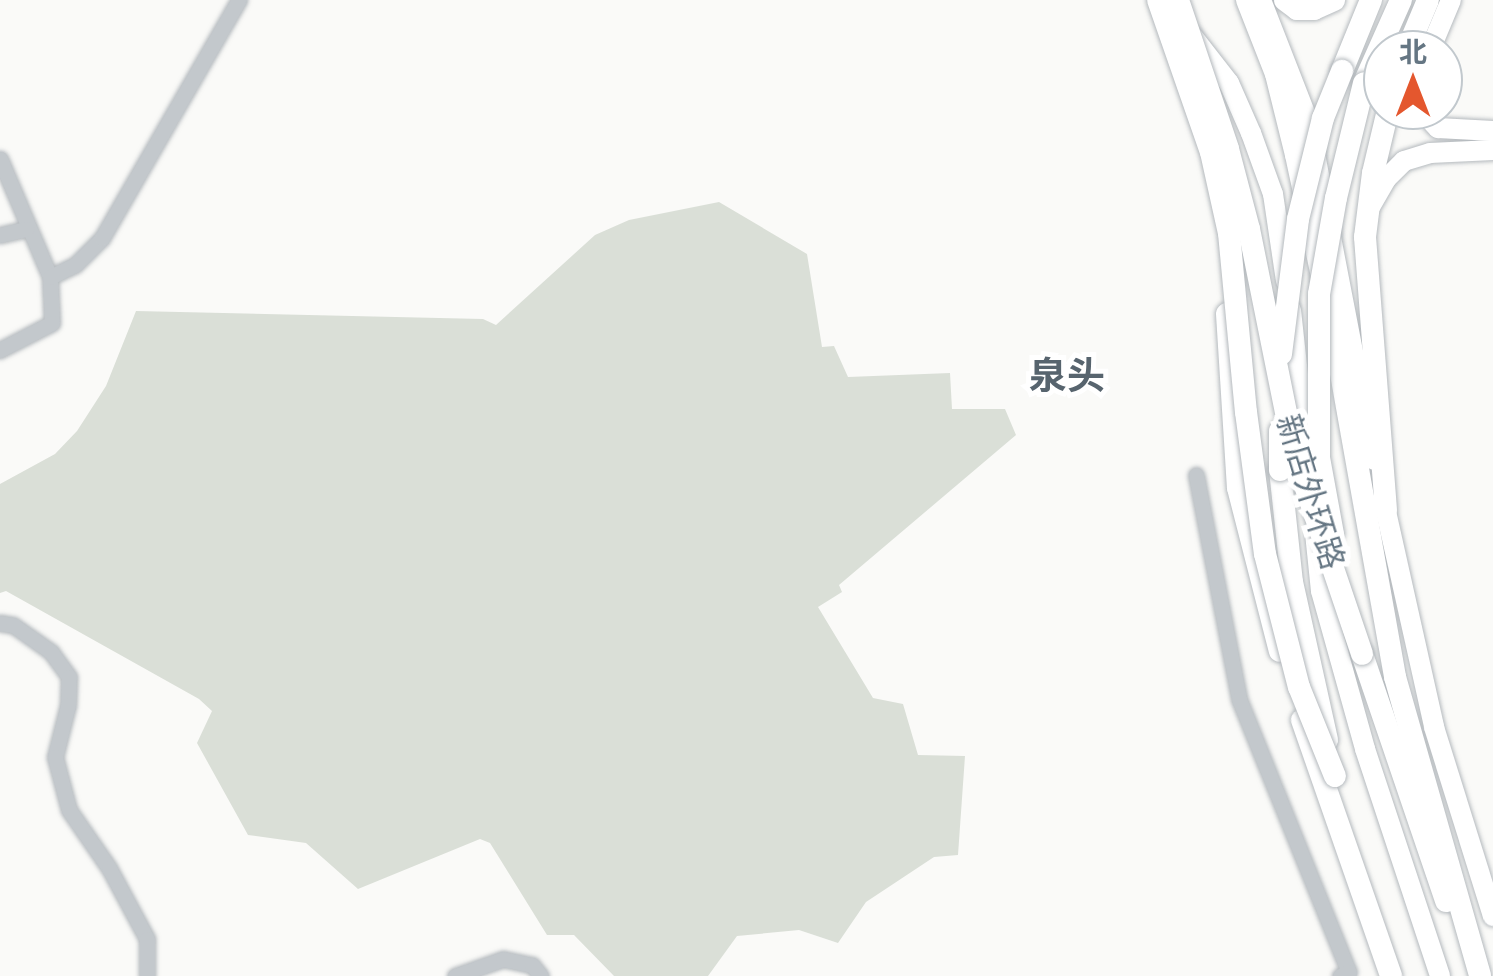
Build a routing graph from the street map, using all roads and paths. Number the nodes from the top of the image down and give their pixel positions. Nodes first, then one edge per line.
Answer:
1 (239, 0) edge
2 (1247, 0) edge
3 (1261, 0) edge
4 (1285, 0) edge
5 (1334, 0) edge
6 (1371, 0) edge
7 (1402, 0) edge
8 (1428, 0) edge
9 (1450, 0) edge
10 (1169, 3) edge
11 (1416, 30) edge
12 (1438, 30) edge
13 (1384, 130) edge
14 (1463, 130) edge
15 (1493, 132) edge
16 (1493, 150) edge
17 (0, 159) edge
18 (1368, 213) junction
19 (26, 229) junction
20 (0, 235) edge
21 (50, 277) junction
22 (1227, 288) joint
23 (0, 350) edge
24 (1196, 475) dead end
25 (1376, 513) junction
26 (0, 622) edge
27 (1362, 654) junction
28 (1334, 776) junction
29 (1493, 916) edge
30 (147, 976) edge
31 (455, 976) edge
32 (541, 976) edge
33 (1340, 976) edge
34 (1391, 976) edge
35 (1404, 976) edge
36 (1440, 976) edge
37 (1470, 976) edge
38 (1480, 976) edge

1 - 21 street
2 - 25 highway
3 - 25 main road
4 - 5 highway
6 - 28 highway, bridge
7 - 27 highway, bridge
8 - 11 highway
9 - 12 main road
10 - 22 main road
10 - 27 highway, 新店外环路, bridge
10 - 28 highway, 新店外环路, bridge
10 - 36 main road
13 - 18 highway
14 - 15 main road
16 - 18 main road
17 - 19 street
18 - 25 highway
19 - 20 street
19 - 21 street
21 - 23 street
22 - 34 highway
24 - 33 street
25 - 29 main road
25 - 38 highway
26 - 30 street
27 - 37 highway, 新店外环路
28 - 35 highway, 新店外环路
31 - 32 street

